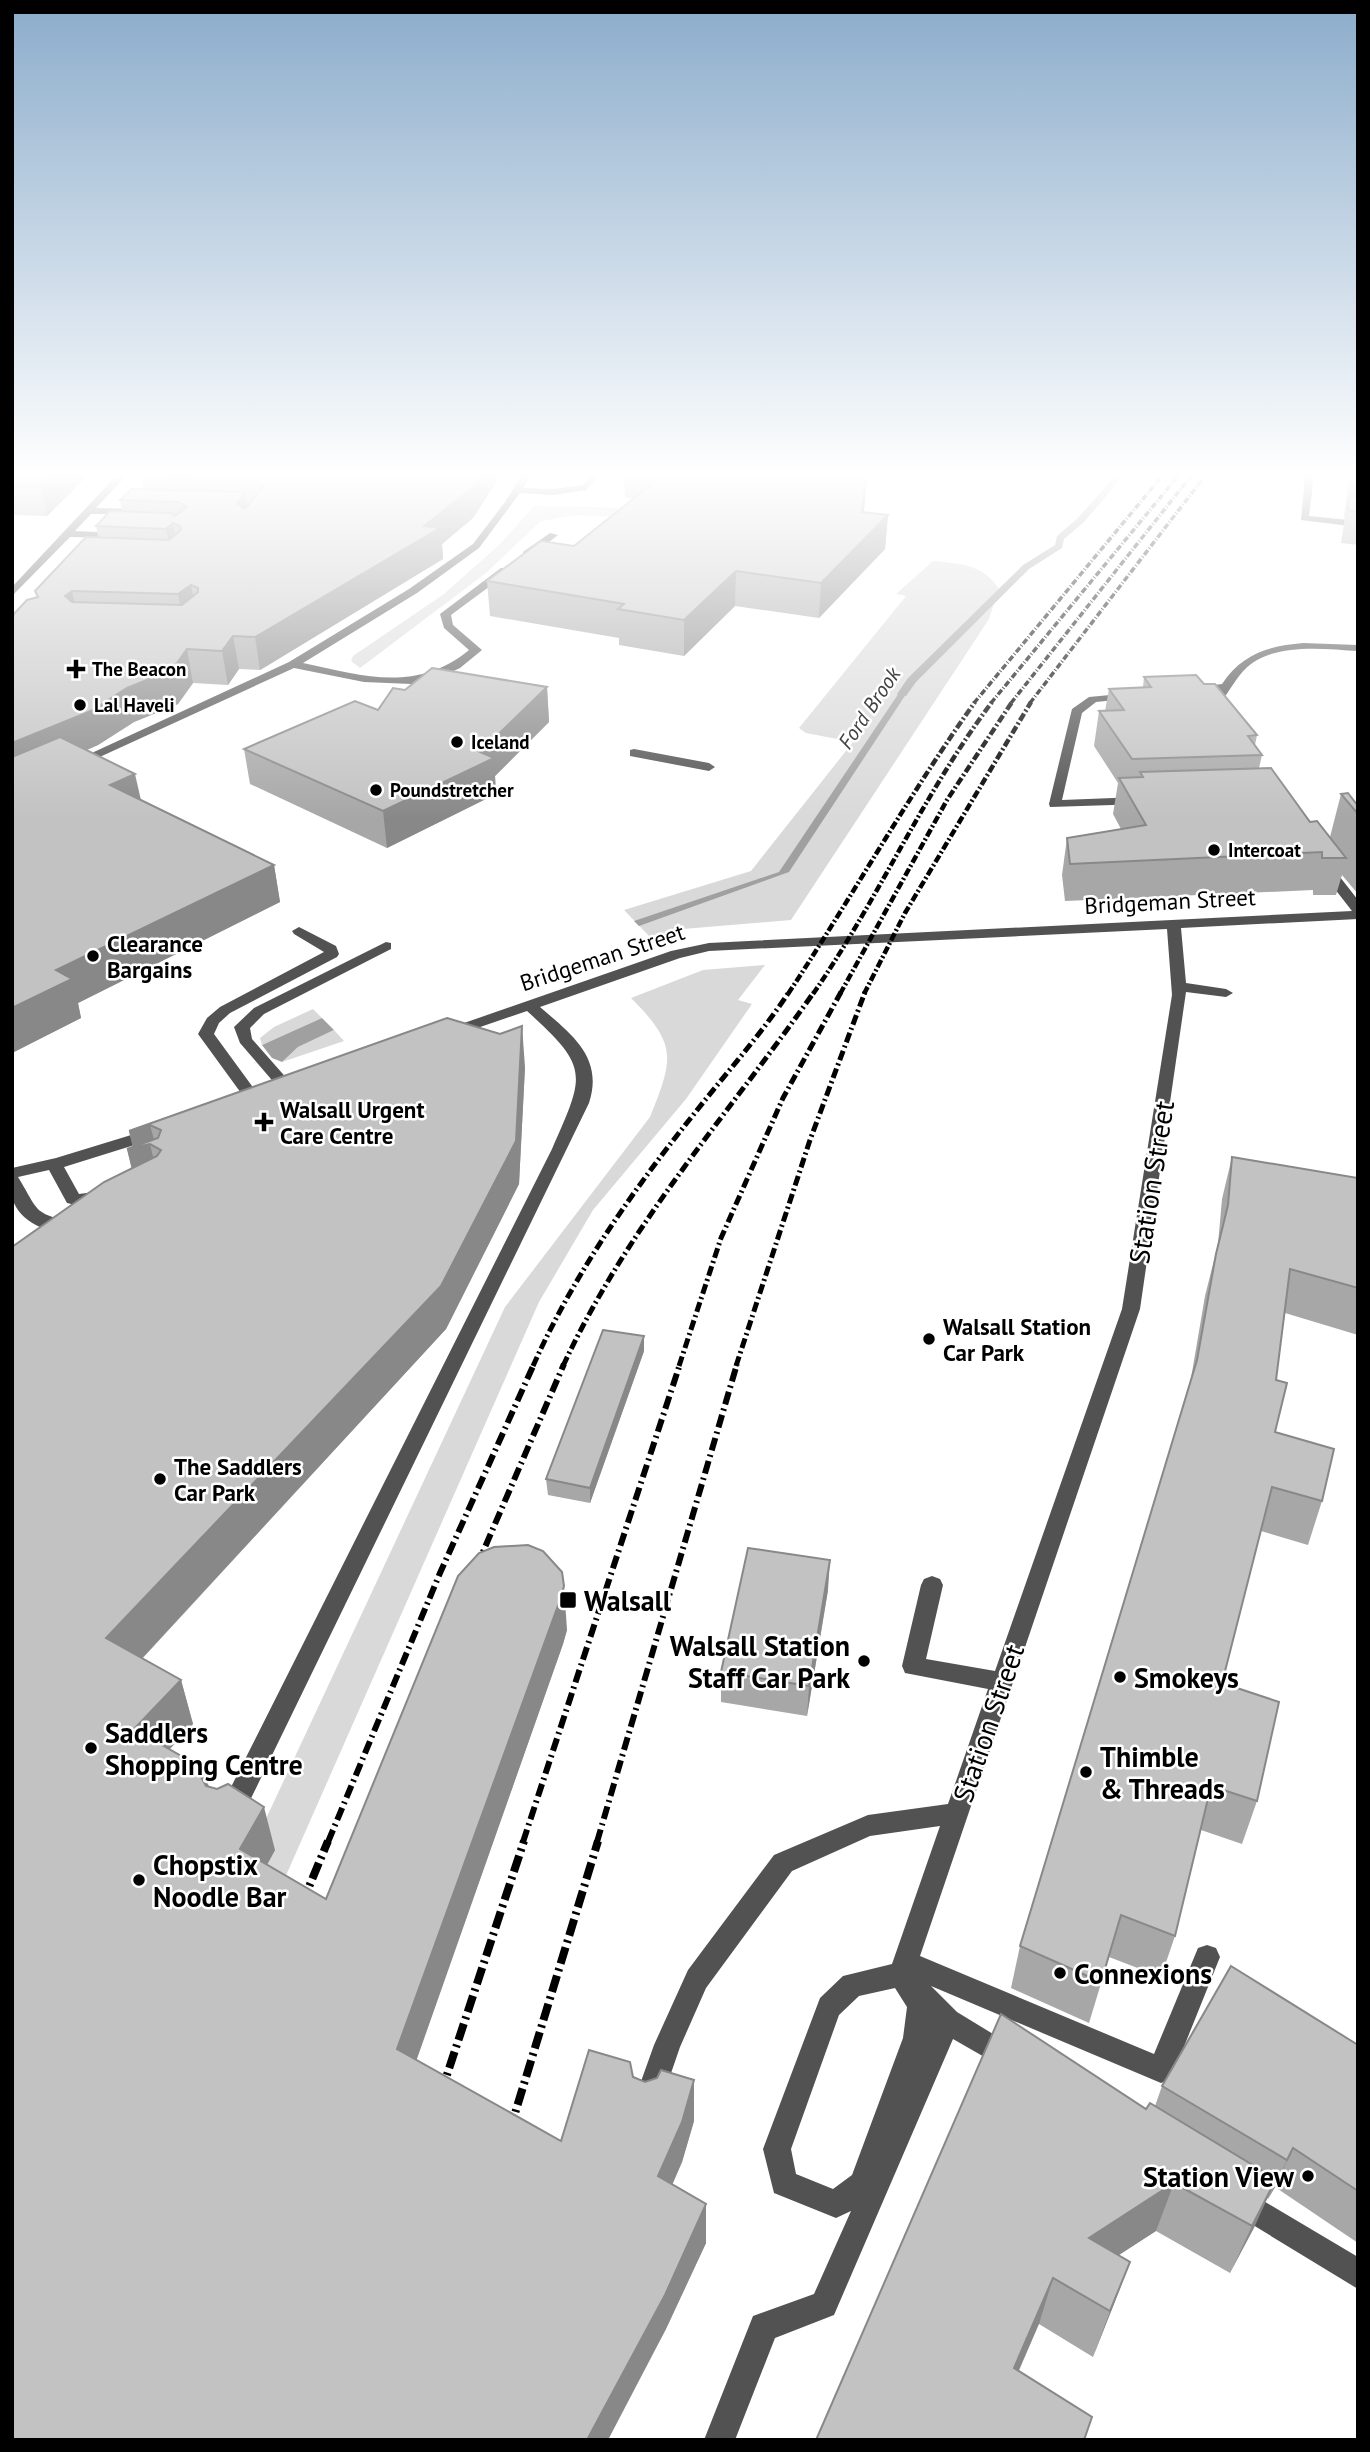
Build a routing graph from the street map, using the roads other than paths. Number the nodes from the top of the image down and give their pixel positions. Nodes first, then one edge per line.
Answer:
1 (414, 590) edge
2 (477, 590) edge
3 (1358, 648) edge
4 (293, 664) junction
5 (1226, 687) junction
6 (1186, 691) edge
7 (1146, 694) edge
8 (1213, 706) edge
9 (634, 752) dead end
10 (709, 767) dead end
11 (63, 768) edge
12 (1150, 801) edge
13 (1316, 855) edge
14 (1358, 912) edge
15 (1174, 924) junction
16 (299, 931) dead end
17 (386, 946) dead end
18 (353, 977) dead end
19 (320, 979) junction
20 (1178, 987) junction
21 (1226, 993) dead end
22 (529, 1005) junction
23 (428, 1041) edge
24 (164, 1130) edge
25 (54, 1164) junction
26 (12, 1173) edge
27 (12, 1180) edge
28 (123, 1188) edge
29 (81, 1226) edge
30 (932, 1585) dead end
31 (1003, 1682) junction
32 (957, 1813) junction
33 (228, 1819) edge
34 (1207, 1957) dead end
35 (904, 1968) junction
36 (948, 2021) junction
37 (1030, 2071) edge
38 (647, 2106) edge
39 (1217, 2187) edge
40 (1358, 2274) edge
41 (719, 2440) edge

1 - 4 street
2 - 4 street
3 - 5 street
4 - 11 street
5 - 6 street
5 - 8 street
7 - 12 street
9 - 10 street
13 - 14 street
14 - 15 street, Bridgeman Street
15 - 20 street, Station Street
15 - 22 street, Bridgeman Street
16 - 19 street
17 - 19 street
18 - 19 street
20 - 21 street
20 - 31 street, Station Street
22 - 23 street, Bridgeman Street
22 - 33 street
24 - 25 street
25 - 26 street
25 - 28 street
27 - 29 street
30 - 31 street
31 - 32 street, Station Street
32 - 35 street, Station Street
32 - 38 street
34 - 35 street
35 - 35 street
35 - 36 street
36 - 37 street
36 - 41 street
39 - 40 street

